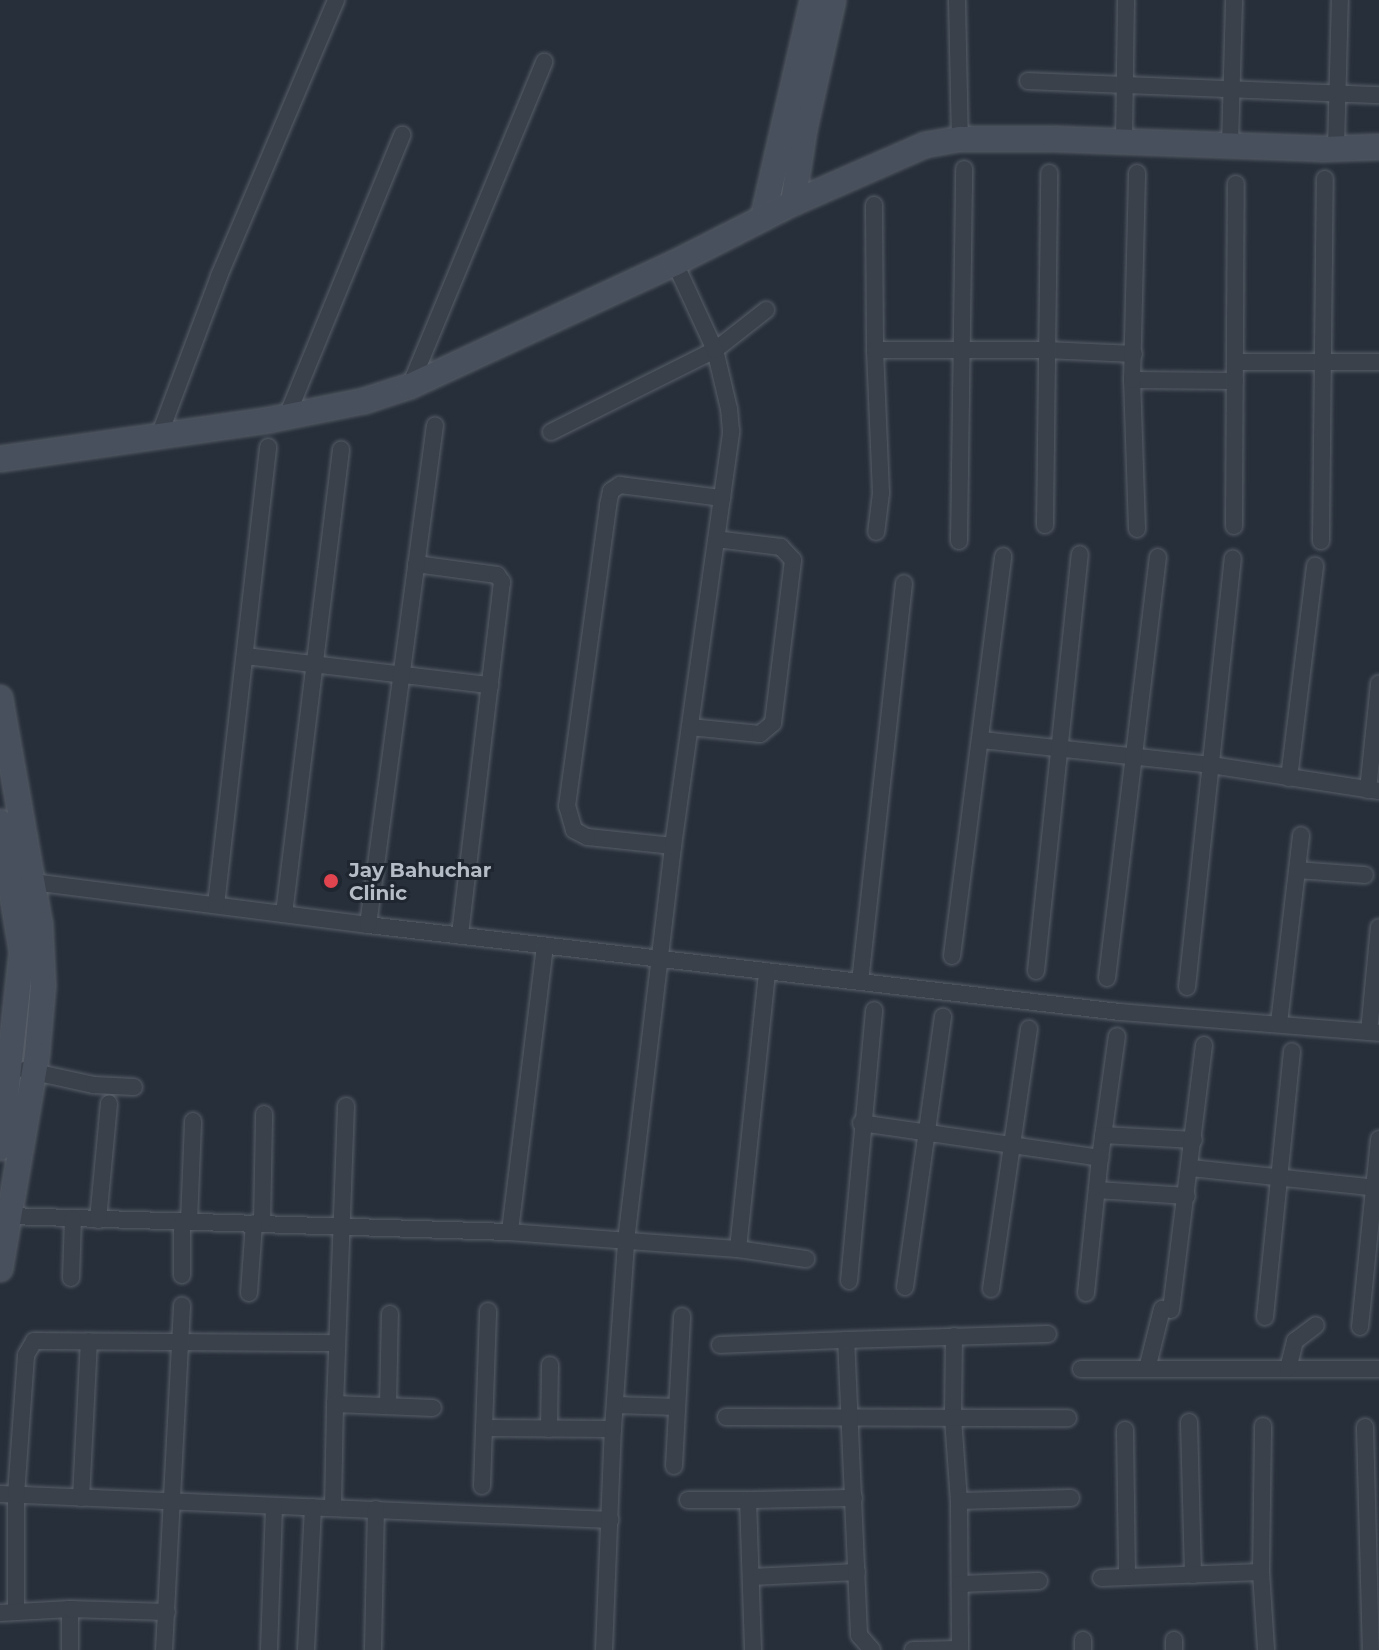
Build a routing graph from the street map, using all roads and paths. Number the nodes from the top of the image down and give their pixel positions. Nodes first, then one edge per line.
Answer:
1 (336, 0) edge
2 (813, 0) edge
3 (833, 0) edge
4 (957, 0) edge
5 (1126, 0) edge
6 (1234, 0) edge
7 (1340, 0) edge
8 (544, 62) dead end
9 (1028, 81) dead end
10 (1126, 83) junction
11 (1232, 88) junction
12 (1337, 93) junction
13 (1379, 95) edge
14 (402, 135) dead end
15 (960, 139) junction
16 (1124, 142) junction
17 (1230, 145) junction
18 (1379, 147) edge
19 (1336, 148) junction
20 (964, 169) dead end
21 (1049, 173) dead end
22 (1137, 173) dead end
23 (1325, 179) dead end
24 (1236, 184) dead end
25 (793, 203) junction
26 (874, 205) dead end
27 (763, 218) junction
28 (675, 263) junction
29 (766, 310) dead end
30 (715, 350) junction
31 (875, 350) junction
32 (961, 350) junction
33 (1046, 350) junction
34 (1134, 354) junction
35 (1235, 362) junction
36 (1379, 362) edge
37 (1324, 364) junction
38 (1132, 380) junction
39 (1235, 381) junction
40 (410, 386) junction
41 (287, 416) junction
42 (435, 425) dead end
43 (551, 432) dead end
44 (159, 436) junction
45 (268, 447) dead end
46 (341, 449) dead end
47 (0, 459) edge
48 (722, 498) junction
49 (1045, 525) dead end
50 (1234, 526) dead end
51 (1137, 529) dead end
52 (876, 532) dead end
53 (716, 539) junction
54 (959, 541) dead end
55 (1321, 541) dead end
56 (1080, 554) dead end
57 (1003, 556) dead end
58 (1158, 557) dead end
59 (1233, 558) dead end
60 (416, 564) junction
61 (1315, 566) dead end
62 (904, 583) dead end
63 (245, 656) junction
64 (313, 664) junction
65 (399, 674) junction
66 (1379, 684) edge
67 (490, 685) junction
68 (0, 698) edge
69 (690, 727) junction
70 (982, 740) junction
71 (1060, 748) junction
72 (1135, 757) junction
73 (1211, 765) junction
74 (1289, 778) junction
75 (1374, 790) edge
76 (0, 822) edge
77 (1301, 835) dead end
78 (673, 846) junction
79 (1298, 870) junction
80 (1365, 875) dead end
81 (22, 881) junction
82 (216, 905) junction
83 (284, 914) junction
84 (368, 925) junction
85 (1379, 927) edge
86 (460, 936) junction
87 (545, 946) junction
88 (952, 956) dead end
89 (659, 960) junction
90 (1036, 971) dead end
91 (767, 972) junction
92 (1107, 978) dead end
93 (860, 982) junction
94 (1187, 987) dead end
95 (874, 1010) dead end
96 (943, 1017) dead end
97 (1279, 1023) junction
98 (1029, 1029) dead end
99 (1374, 1032) edge
100 (1117, 1036) dead end
101 (1204, 1045) dead end
102 (1292, 1051) dead end
103 (15, 1068) edge
104 (134, 1087) dead end
105 (109, 1104) dead end
106 (346, 1106) dead end
107 (264, 1114) dead end
108 (193, 1121) dead end
109 (861, 1123) junction
110 (926, 1132) junction
111 (1103, 1135) junction
112 (1379, 1139) edge
113 (1194, 1140) junction
114 (0, 1148) edge
115 (1013, 1148) junction
116 (1100, 1158) junction
117 (1191, 1168) junction
118 (1279, 1177) junction
119 (1377, 1188) edge
120 (1097, 1190) junction
121 (1187, 1196) junction
122 (9, 1216) junction
123 (73, 1219) junction
124 (98, 1220) junction
125 (186, 1223) junction
126 (258, 1223) junction
127 (339, 1227) junction
128 (510, 1232) junction
129 (626, 1241) junction
130 (738, 1249) junction
131 (806, 1259) dead end
132 (0, 1269) edge
133 (182, 1275) dead end
134 (71, 1278) dead end
135 (849, 1281) dead end
136 (905, 1287) dead end
137 (991, 1289) dead end
138 (249, 1293) dead end
139 (1086, 1293) dead end
140 (182, 1305) dead end
141 (488, 1311) dead end
142 (390, 1314) dead end
143 (682, 1316) dead end
144 (1265, 1317) dead end
145 (1316, 1325) dead end
146 (1360, 1327) dead end
147 (1048, 1334) dead end
148 (954, 1336) junction
149 (846, 1340) junction
150 (89, 1341) junction
151 (182, 1343) junction
152 (337, 1343) junction
153 (720, 1345) dead end
154 (550, 1365) dead end
155 (1081, 1369) dead end
156 (1147, 1369) junction
157 (1288, 1369) junction
158 (1379, 1369) edge
159 (335, 1404) junction
160 (616, 1405) junction
161 (388, 1406) junction
162 (677, 1407) junction
163 (433, 1408) dead end
164 (726, 1417) dead end
165 (852, 1418) junction
166 (953, 1418) junction
167 (1068, 1418) dead end
168 (1189, 1422) dead end
169 (1263, 1426) dead end
170 (1365, 1427) dead end
171 (484, 1428) junction
172 (549, 1429) junction
173 (613, 1429) junction
174 (1125, 1430) dead end
175 (674, 1466) dead end
176 (482, 1486) dead end
177 (8, 1494) edge
178 (81, 1498) junction
179 (854, 1498) junction
180 (1071, 1498) dead end
181 (688, 1500) dead end
182 (748, 1500) junction
183 (959, 1501) junction
184 (174, 1502) junction
185 (274, 1506) junction
186 (313, 1507) junction
187 (333, 1508) junction
188 (376, 1509) junction
189 (610, 1520) junction
190 (857, 1572) junction
191 (1261, 1572) junction
192 (1193, 1575) junction
193 (751, 1577) junction
194 (1127, 1577) junction
195 (1101, 1578) dead end
196 (1039, 1581) dead end
197 (960, 1584) junction
198 (70, 1609) junction
199 (8, 1612) edge
200 (167, 1612) junction
201 (863, 1648) edge
202 (70, 1650) edge
203 (164, 1650) edge
204 (269, 1650) edge
205 (306, 1650) edge
206 (373, 1650) edge
207 (604, 1650) edge
208 (753, 1650) edge
209 (913, 1650) edge
210 (960, 1650) edge
211 (1266, 1650) edge
212 (1371, 1650) edge

1 - 44 street
2 - 27 street
3 - 25 street
4 - 15 street
5 - 10 street
6 - 11 street
7 - 12 street
8 - 40 street
9 - 10 street
10 - 11 street
10 - 16 street
11 - 12 street
11 - 17 street
12 - 13 street
12 - 19 street
14 - 41 street
15 - 16 street
15 - 25 street
16 - 17 street
17 - 19 street
18 - 19 street
20 - 32 street
21 - 33 street
22 - 34 street
23 - 37 street
24 - 35 street
25 - 27 street
26 - 31 street
27 - 28 street
28 - 30 street
28 - 40 street
29 - 30 street
30 - 43 street
30 - 48 street
31 - 32 street
31 - 52 street
32 - 33 street
32 - 54 street
33 - 34 street
33 - 49 street
34 - 38 street
35 - 37 street
35 - 39 street
36 - 37 street
37 - 55 street
38 - 39 street
38 - 51 street
39 - 50 street
40 - 41 street
41 - 44 street
42 - 60 street
44 - 47 street
45 - 63 street
46 - 64 street
48 - 53 street
48 - 78 street
53 - 69 street
53 - 69 street
56 - 71 street
57 - 70 street
58 - 72 street
59 - 73 street
60 - 65 street
60 - 67 street
61 - 74 street
62 - 93 street
63 - 64 street
63 - 82 street
64 - 65 street
64 - 83 street
65 - 67 street
65 - 84 street
66 - 75 street
67 - 86 street
68 - 81 street
69 - 78 street
70 - 71 street
70 - 88 street
71 - 72 street
71 - 90 street
72 - 73 street
72 - 92 street
73 - 74 street
73 - 94 street
74 - 75 street
76 - 81 street
77 - 79 street
78 - 89 street
79 - 80 street
79 - 97 street
81 - 82 street
81 - 103 street
82 - 83 street
83 - 84 street
84 - 86 street
85 - 99 street
86 - 87 street
87 - 89 street
87 - 128 street
89 - 91 street
89 - 129 street
91 - 93 street
91 - 130 street
93 - 97 street
95 - 109 street
96 - 110 street
97 - 99 street
98 - 115 street
100 - 111 street
101 - 113 street
102 - 118 street
103 - 104 street
103 - 114 street
103 - 122 street
105 - 124 street
106 - 127 street
107 - 126 street
108 - 125 street
109 - 110 street
109 - 135 street
110 - 115 street
110 - 136 street
111 - 113 street
111 - 116 street
112 - 119 street
113 - 117 street
115 - 116 street
115 - 137 street
116 - 120 street
117 - 118 street
117 - 121 street
118 - 119 street
118 - 144 street
119 - 146 street
120 - 121 street
120 - 139 street
121 - 156 street
122 - 123 street
122 - 132 street
123 - 124 street
123 - 134 street
124 - 125 street
125 - 126 street
125 - 133 street
126 - 127 street
126 - 138 street
127 - 128 street
127 - 152 street
128 - 129 street
129 - 130 street
129 - 160 street
130 - 131 street
140 - 151 street
141 - 171 street
142 - 161 street
143 - 162 street
145 - 157 street
147 - 148 street
148 - 149 street
148 - 166 street
149 - 153 street
149 - 165 street
150 - 151 street
150 - 177 street
150 - 178 street
151 - 152 street
151 - 184 street
152 - 159 street
154 - 172 street
155 - 156 street
156 - 157 street
157 - 158 street
159 - 161 street
159 - 187 street
160 - 162 street
160 - 173 street
161 - 163 street
162 - 175 street
164 - 165 street
165 - 166 street
165 - 179 street
166 - 167 street
166 - 183 street
168 - 192 street
169 - 191 street
170 - 212 street
171 - 172 street
171 - 176 street
172 - 173 street
173 - 189 street
174 - 194 street
177 - 178 street
177 - 199 street
178 - 184 street
179 - 182 street
179 - 190 street
180 - 183 street
181 - 182 street
182 - 193 street
183 - 197 street
184 - 185 street
184 - 200 street
185 - 186 street
185 - 204 street
186 - 187 street
186 - 205 street
187 - 188 street
188 - 189 street
188 - 206 street
189 - 207 street
190 - 193 street
190 - 201 street
191 - 192 street
191 - 211 street
192 - 194 street
193 - 208 street
194 - 195 street
196 - 197 street
197 - 210 street
198 - 199 street
198 - 200 street
198 - 202 street
200 - 203 street
209 - 210 street

